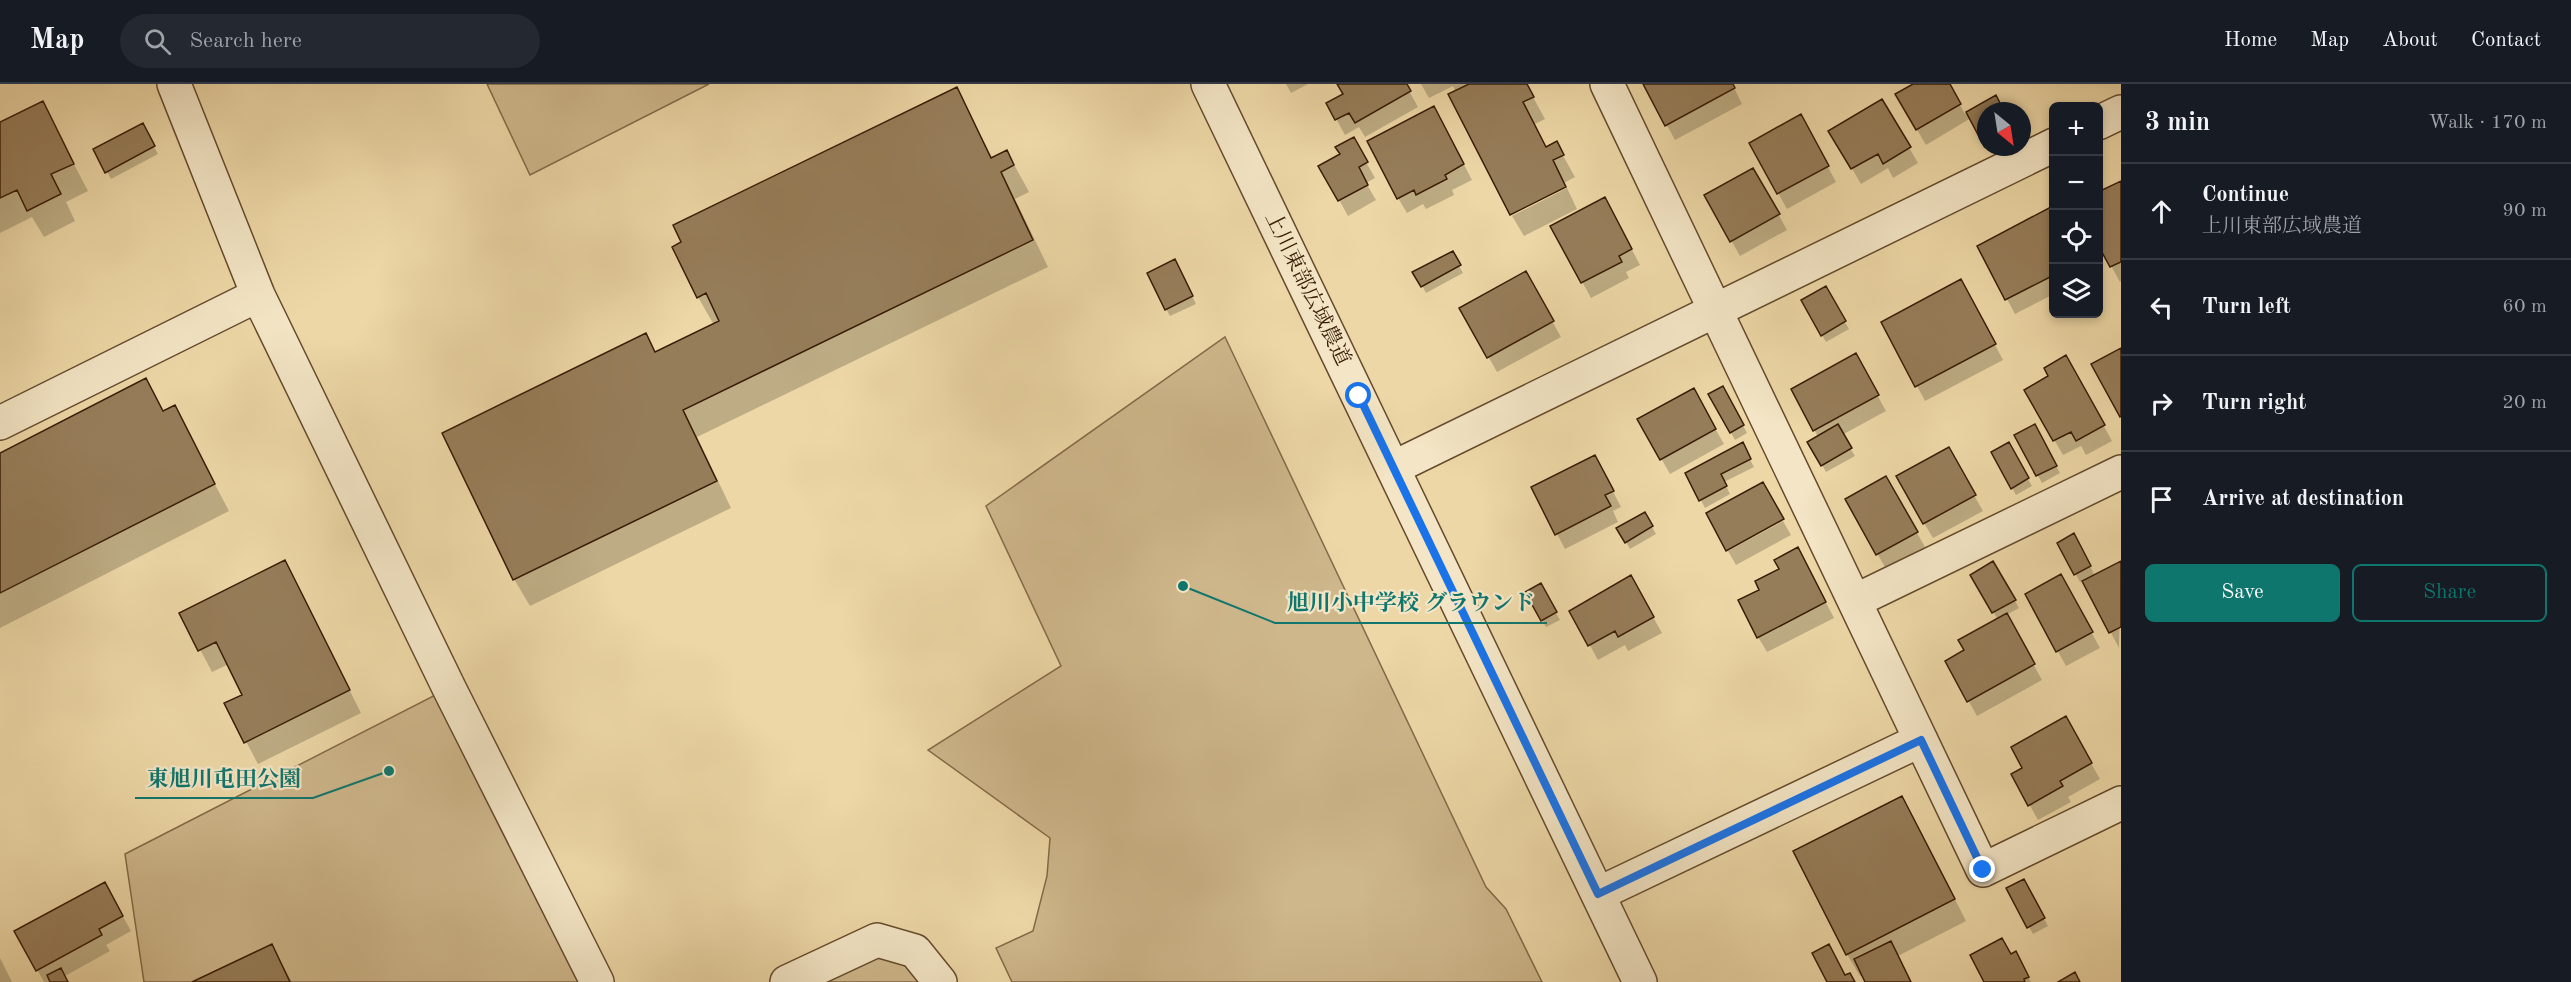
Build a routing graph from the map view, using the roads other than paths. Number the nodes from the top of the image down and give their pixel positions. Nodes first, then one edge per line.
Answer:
1 (174, 84) edge
2 (1208, 84) edge
3 (1607, 84) edge
4 (2121, 112) edge
5 (2103, 121) edge
6 (2049, 147) edge
7 (258, 295) junction
8 (1714, 309) junction
9 (0, 423) edge
10 (1393, 468) junction
11 (2121, 472) edge
12 (1855, 601) junction
13 (1921, 740) junction
14 (2121, 803) edge
15 (1598, 894) junction
16 (597, 982) edge
17 (786, 982) edge
18 (940, 982) edge
19 (1640, 982) edge

1 - 7 street
2 - 10 street, 上川東部広域農道
3 - 8 street
4 - 5 street
6 - 8 street
7 - 9 street
7 - 16 street
8 - 10 street
8 - 12 street
10 - 15 street, 上川東部広域農道
11 - 12 street
12 - 13 street
13 - 14 street
13 - 15 street
15 - 19 street, 上川東部広域農道
17 - 18 street

